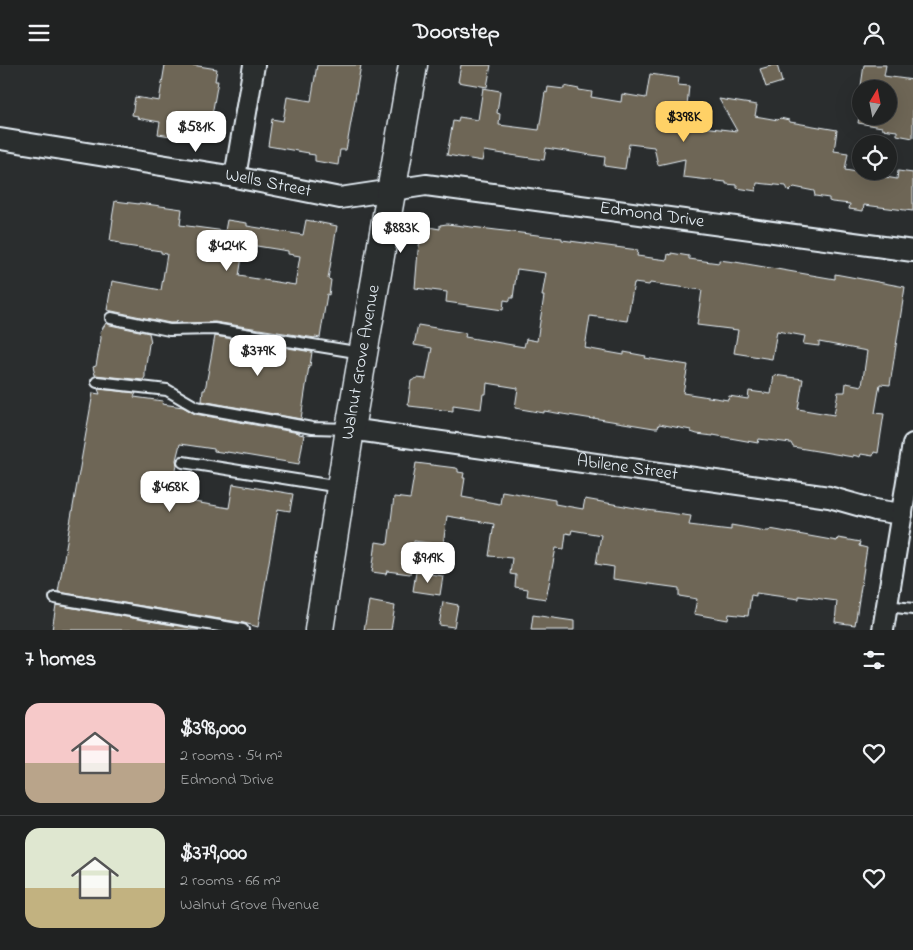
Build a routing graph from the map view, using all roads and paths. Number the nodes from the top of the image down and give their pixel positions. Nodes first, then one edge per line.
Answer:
1 (254, 65) edge
2 (413, 65) edge
3 (0, 139) edge
4 (235, 177) junction
5 (390, 191) junction
6 (913, 251) edge
7 (111, 318) dead end
8 (363, 353) junction
9 (97, 382) dead end
10 (350, 429) junction
11 (912, 453) edge
12 (183, 462) dead end
13 (341, 487) junction
14 (902, 514) junction
15 (55, 598) dead end
16 (887, 606) junction
17 (913, 609) edge
18 (243, 630) edge
19 (319, 630) edge
20 (883, 630) edge

1 - 4 street
2 - 5 main road, Walnut Grove Avenue
3 - 4 street, Wells Street
4 - 5 street, Wells Street
5 - 6 street, Edmond Drive
5 - 8 main road, Walnut Grove Avenue
7 - 8 lane
8 - 10 main road, Walnut Grove Avenue
9 - 10 lane
10 - 13 main road, Walnut Grove Avenue
10 - 14 street, Abilene Street
11 - 14 street
12 - 13 lane
13 - 19 main road, Walnut Grove Avenue
14 - 16 street
15 - 18 lane
16 - 17 lane
16 - 20 street

